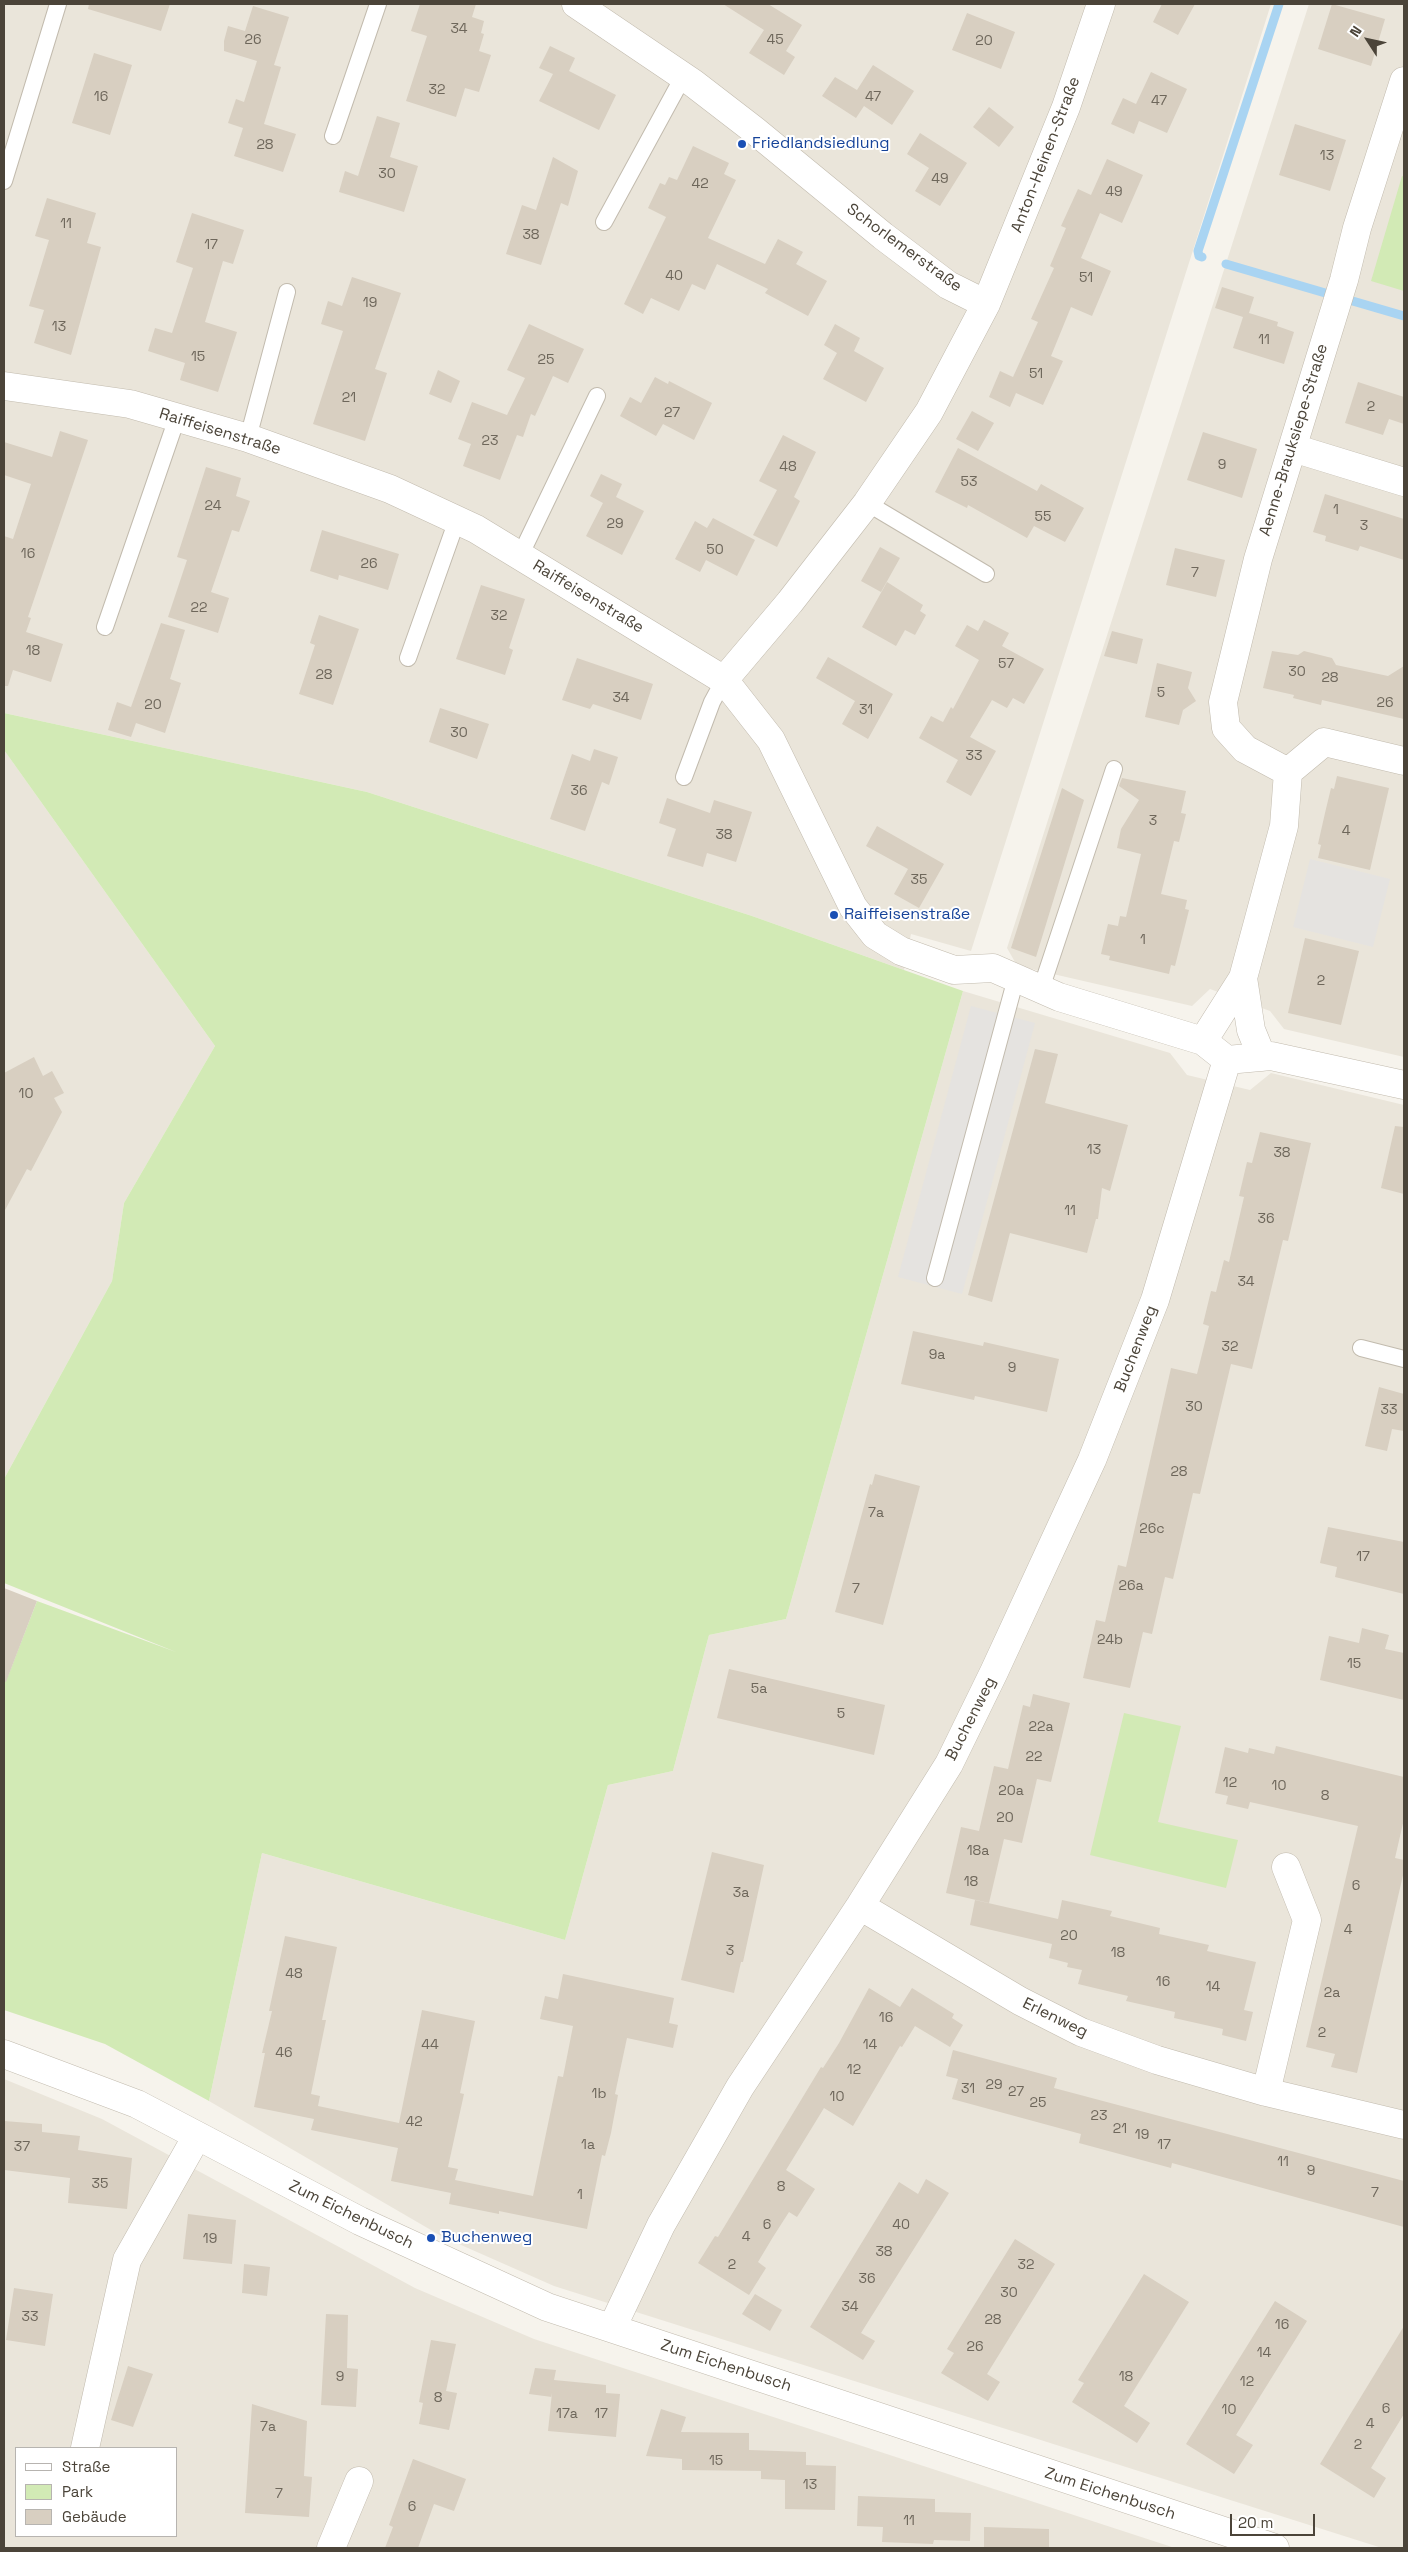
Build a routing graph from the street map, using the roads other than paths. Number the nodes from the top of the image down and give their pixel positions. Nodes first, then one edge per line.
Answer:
1 (58, 4) edge
2 (378, 4) edge
3 (576, 4) edge
4 (1101, 4) edge
5 (684, 77) junction
6 (1404, 81) edge
7 (333, 136) dead end
8 (4, 181) edge
9 (604, 222) dead end
10 (287, 292) dead end
11 (986, 304) junction
12 (4, 386) edge
13 (597, 396) dead end
14 (177, 418) junction
15 (248, 438) junction
16 (1293, 448) junction
17 (1404, 482) edge
18 (867, 502) junction
19 (457, 520) junction
20 (520, 556) junction
21 (986, 574) dead end
22 (105, 626) dead end
23 (408, 658) dead end
24 (724, 680) junction
25 (1404, 761) edge
26 (1114, 769) dead end
27 (1288, 772) junction
28 (684, 777) dead end
29 (1016, 978) junction
30 (1243, 978) junction
31 (1041, 989) junction
32 (1202, 1041) junction
33 (1262, 1057) junction
34 (1227, 1060) junction
35 (1404, 1085) edge
36 (935, 1278) dead end
37 (1360, 1348) dead end
38 (1404, 1359) edge
39 (1286, 1867) dead end
40 (860, 1906) junction
41 (4, 2054) edge
42 (1266, 2092) junction
43 (1404, 2125) edge
44 (197, 2136) junction
45 (612, 2328) junction
46 (85, 2447) edge
47 (359, 2481) dead end
48 (331, 2548) edge
49 (1275, 2548) edge

1 - 8 lane
2 - 7 lane
3 - 5 street, Schorlemerstraße
4 - 11 street, Anton-Heinen-Straße
5 - 9 lane
5 - 11 street, Schorlemerstraße
6 - 16 street, Aenne-Brauksiepe-Straße
10 - 15 lane
11 - 18 street
12 - 14 street, Raiffeisenstraße
13 - 20 lane
14 - 15 street, Raiffeisenstraße
14 - 22 lane
15 - 19 street, Raiffeisenstraße
16 - 17 street
16 - 27 street, Aenne-Brauksiepe-Straße
18 - 21 lane
18 - 24 street
19 - 20 street, Raiffeisenstraße
19 - 23 lane
20 - 24 street, Raiffeisenstraße
24 - 28 lane
24 - 29 street, Raiffeisenstraße
25 - 27 street
26 - 31 lane
27 - 30 street
29 - 31 street, Raiffeisenstraße
29 - 36 lane
30 - 32 street
30 - 33 street
31 - 32 street, Raiffeisenstraße
32 - 34 street, Raiffeisenstraße
33 - 34 street
33 - 35 street
34 - 40 street, Buchenweg
37 - 38 lane
39 - 42 street
40 - 42 street, Erlenweg
40 - 45 street, Buchenweg
41 - 44 street, Zum Eichenbusch
42 - 43 street, Erlenweg
44 - 45 street, Zum Eichenbusch
44 - 46 street
45 - 49 street, Zum Eichenbusch
47 - 48 street

